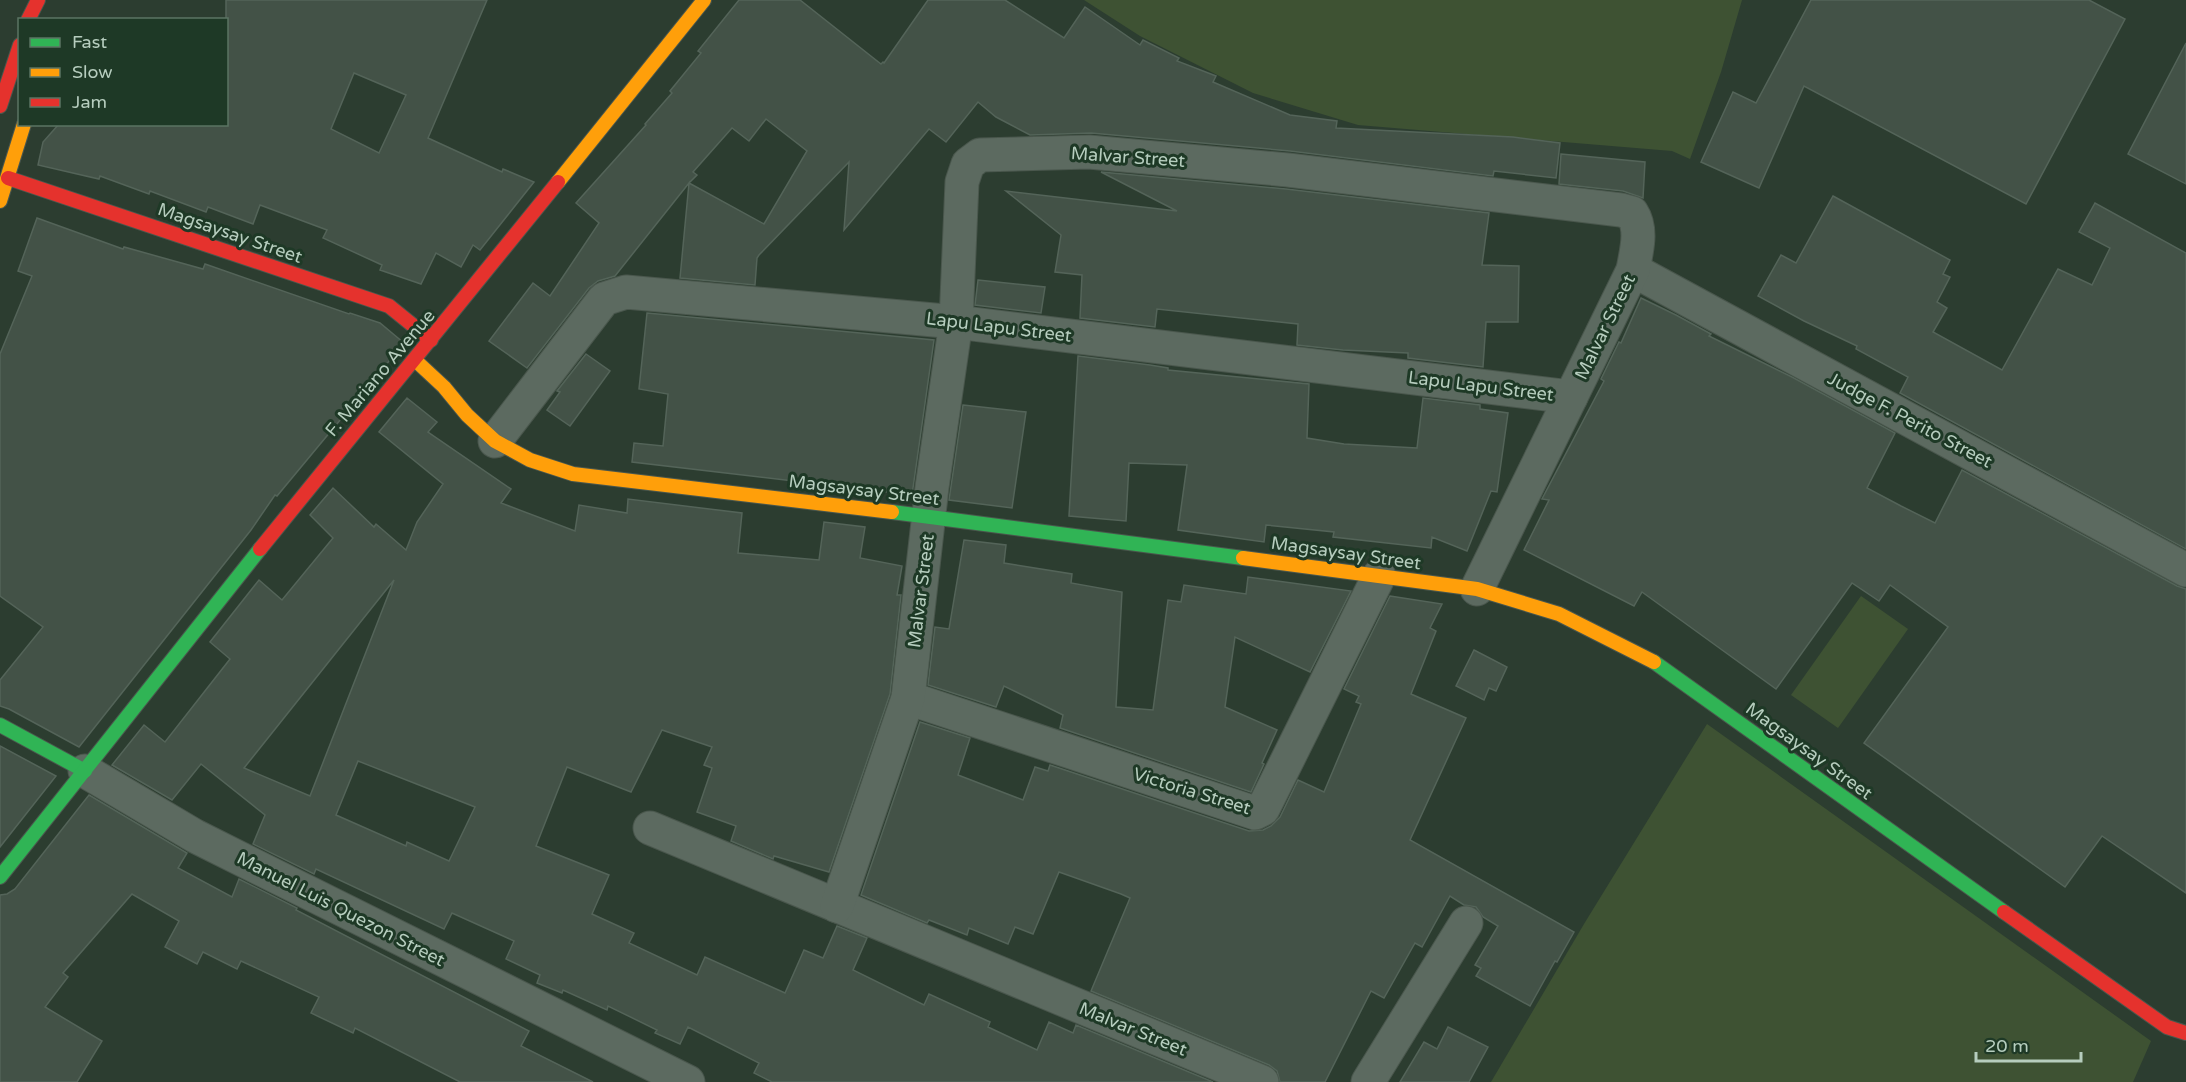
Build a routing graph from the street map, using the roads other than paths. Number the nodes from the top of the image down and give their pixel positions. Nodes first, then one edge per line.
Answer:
1 (38, 0) edge
2 (704, 0) edge
3 (29, 18) edge
4 (18, 51) edge
5 (0, 106) edge
6 (23, 126) edge
7 (8, 178) junction
8 (0, 201) edge
9 (1634, 270) junction
10 (956, 322) junction
11 (431, 340) junction
12 (415, 360) junction
13 (1571, 397) junction
14 (495, 441) junction
15 (930, 516) junction
16 (2186, 570) edge
17 (1379, 576) junction
18 (1477, 589) junction
19 (908, 698) junction
20 (0, 725) edge
21 (85, 771) junction
22 (650, 828) dead end
23 (0, 877) edge
24 (837, 906) junction
25 (1466, 923) dead end
26 (2186, 1034) edge
27 (688, 1082) edge
28 (1262, 1082) edge
29 (1368, 1082) edge

1 - 3 street
2 - 11 street, F. Mariano Avenue
4 - 5 street
6 - 7 street
7 - 8 street
7 - 11 street, Magsaysay Street
9 - 10 street, Malvar Street
9 - 13 street, Malvar Street
9 - 16 street, Judge F. Perito Street
10 - 13 street, Lapu Lapu Street
10 - 14 street, Lapu Lapu Street
10 - 15 street, Malvar Street
11 - 12 street, F. Mariano Avenue
12 - 14 street, Magsaysay Street
12 - 21 street, F. Mariano Avenue
13 - 18 street, Malvar Street
14 - 15 street, Magsaysay Street
15 - 17 street, Magsaysay Street
15 - 19 street, Malvar Street
17 - 18 street, Magsaysay Street
17 - 19 street, Victoria Street
18 - 26 street, Magsaysay Street
19 - 24 street, Malvar Street
20 - 21 street, Manuel Luis Quezon Street
21 - 23 street, F. Mariano Avenue
21 - 27 street, Manuel Luis Quezon Street
22 - 24 street, Malvar Street
24 - 28 street, Malvar Street
25 - 29 street

